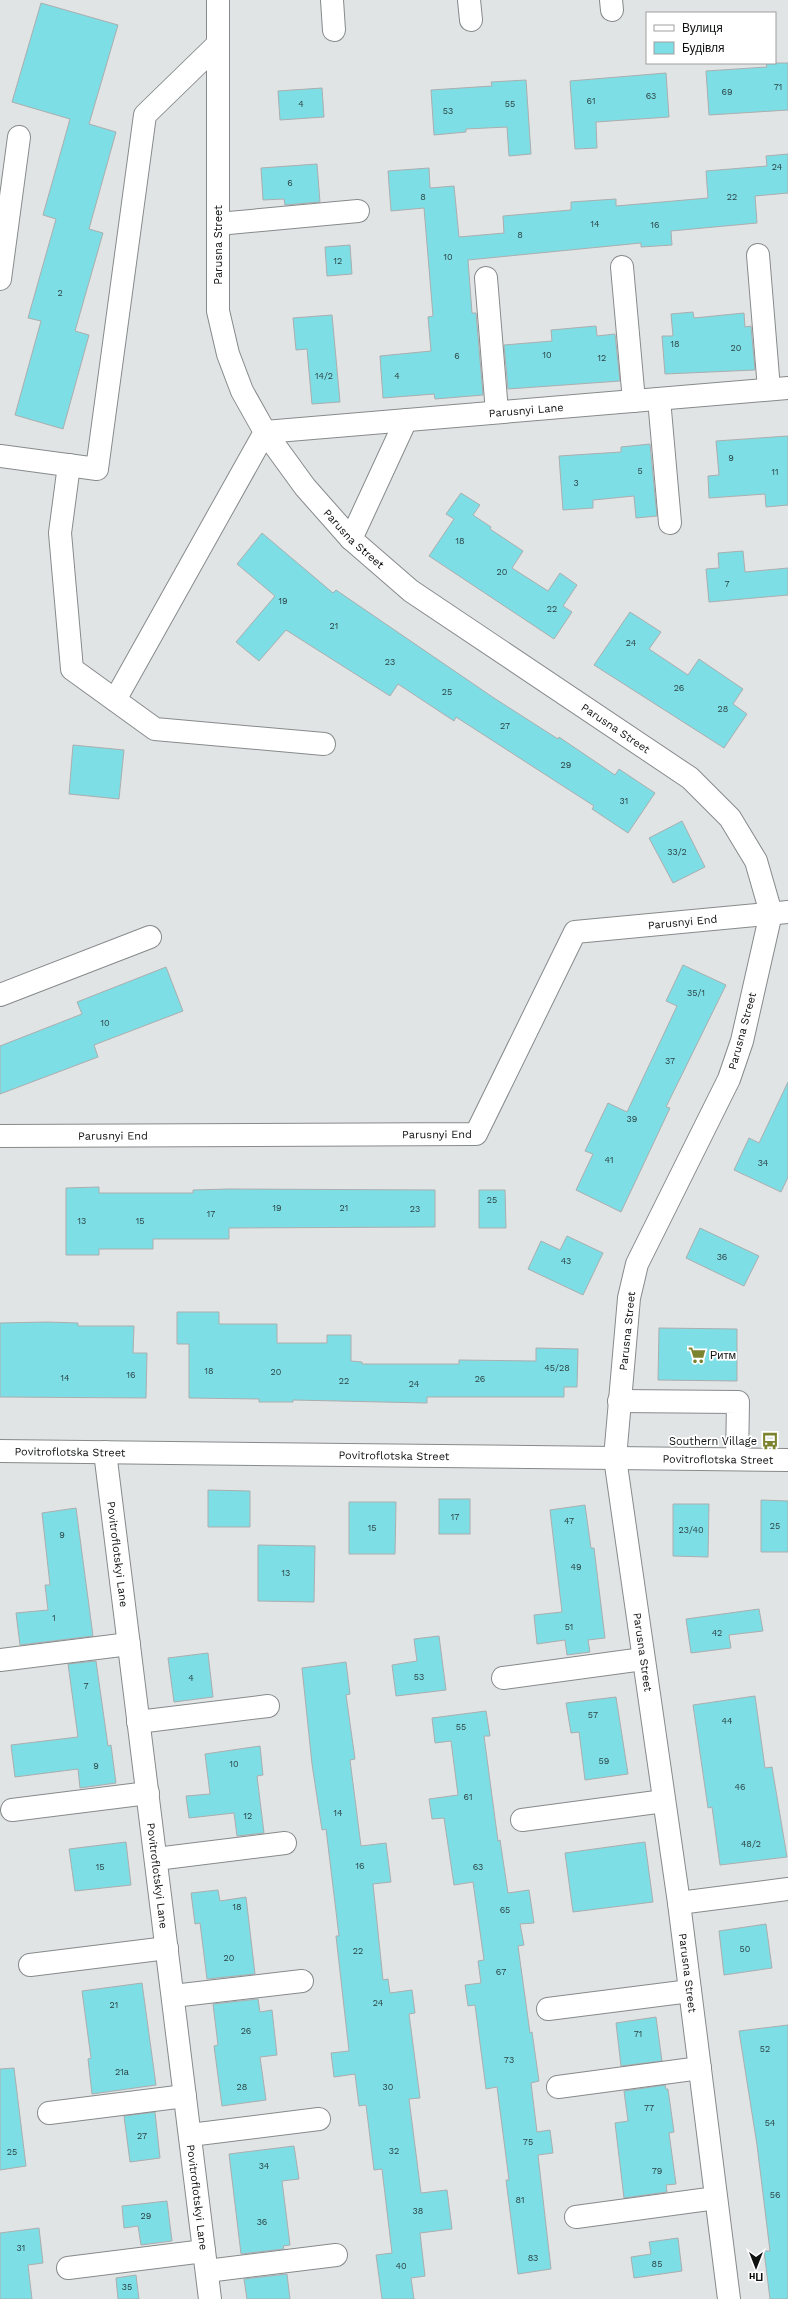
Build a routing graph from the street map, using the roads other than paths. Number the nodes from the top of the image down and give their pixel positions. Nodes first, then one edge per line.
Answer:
1 (218, 0) edge
2 (332, 0) edge
3 (334, 30) dead end
4 (218, 44) junction
5 (19, 137) dead end
6 (358, 211) dead end
7 (218, 224) junction
8 (758, 255) dead end
9 (622, 267) dead end
10 (486, 278) dead end
11 (0, 279) edge
12 (779, 388) edge
13 (659, 399) junction
14 (634, 401) junction
15 (497, 412) junction
16 (406, 420) junction
17 (265, 432) junction
18 (0, 456) edge
19 (69, 465) junction
20 (670, 523) dead end
21 (351, 539) junction
22 (115, 700) junction
23 (324, 744) dead end
24 (780, 912) edge
25 (150, 937) dead end
26 (0, 995) edge
27 (0, 1136) edge
28 (620, 1401) junction
29 (0, 1451) edge
30 (105, 1452) junction
31 (615, 1458) junction
32 (737, 1459) junction
33 (788, 1460) edge
34 (129, 1644) junction
35 (643, 1659) junction
36 (0, 1660) edge
37 (503, 1678) dead end
38 (268, 1706) dead end
39 (138, 1722) junction
40 (148, 1793) junction
41 (664, 1801) junction
42 (12, 1810) dead end
43 (522, 1820) dead end
44 (285, 1843) dead end
45 (156, 1859) junction
46 (788, 1889) edge
47 (679, 1903) junction
48 (166, 1948) junction
49 (30, 1965) dead end
50 (302, 1981) dead end
51 (690, 1991) junction
52 (173, 1996) junction
53 (548, 2009) dead end
54 (700, 2068) junction
55 (558, 2087) dead end
56 (185, 2096) junction
57 (49, 2113) dead end
58 (319, 2119) dead end
59 (190, 2135) junction
60 (716, 2198) junction
61 (576, 2218) dead end
62 (336, 2255) dead end
63 (206, 2261) junction
64 (68, 2268) dead end
65 (210, 2299) edge
66 (729, 2299) edge

1 - 4 street, Parusna Street
2 - 3 street
4 - 7 street, Parusna Street
4 - 19 street
5 - 11 street
6 - 7 street
7 - 17 street, Parusna Street
8 - 12 street
9 - 14 street
10 - 15 street
12 - 13 street, Parusnyi Lane
13 - 14 street, Parusnyi Lane
13 - 20 street
14 - 15 street, Parusnyi Lane
15 - 16 street, Parusnyi Lane
16 - 17 street, Parusnyi Lane
16 - 21 street
17 - 21 street, Parusna Street
17 - 22 street
18 - 19 street
19 - 22 street
21 - 24 street, Parusna Street
22 - 23 street
24 - 27 street, Parusnyi End
24 - 28 street, Parusna Street
25 - 26 street
28 - 31 street, Parusna Street
28 - 32 street
29 - 30 street, Povitroflotska Street
30 - 31 street, Povitroflotska Street
30 - 34 street, Povitroflotskyi Lane
31 - 32 street, Povitroflotska Street
31 - 35 street, Parusna Street
32 - 33 street, Povitroflotska Street
34 - 36 street
34 - 39 street, Povitroflotskyi Lane
35 - 37 street
35 - 41 street, Parusna Street
38 - 39 street
39 - 40 street, Povitroflotskyi Lane
40 - 42 street
40 - 45 street, Povitroflotskyi Lane
41 - 43 street
41 - 47 street, Parusna Street
44 - 45 street
45 - 48 street, Povitroflotskyi Lane
46 - 47 street
47 - 51 street, Parusna Street
48 - 49 street
48 - 52 street, Povitroflotskyi Lane
50 - 52 street
51 - 53 street
51 - 54 street, Parusna Street
52 - 56 street, Povitroflotskyi Lane
54 - 55 street
54 - 60 street, Parusna Street
56 - 57 street
56 - 59 street, Povitroflotskyi Lane
58 - 59 street
59 - 63 street, Povitroflotskyi Lane
60 - 61 street
60 - 66 street, Parusna Street
62 - 63 street
63 - 64 street
63 - 65 street, Povitroflotskyi Lane

